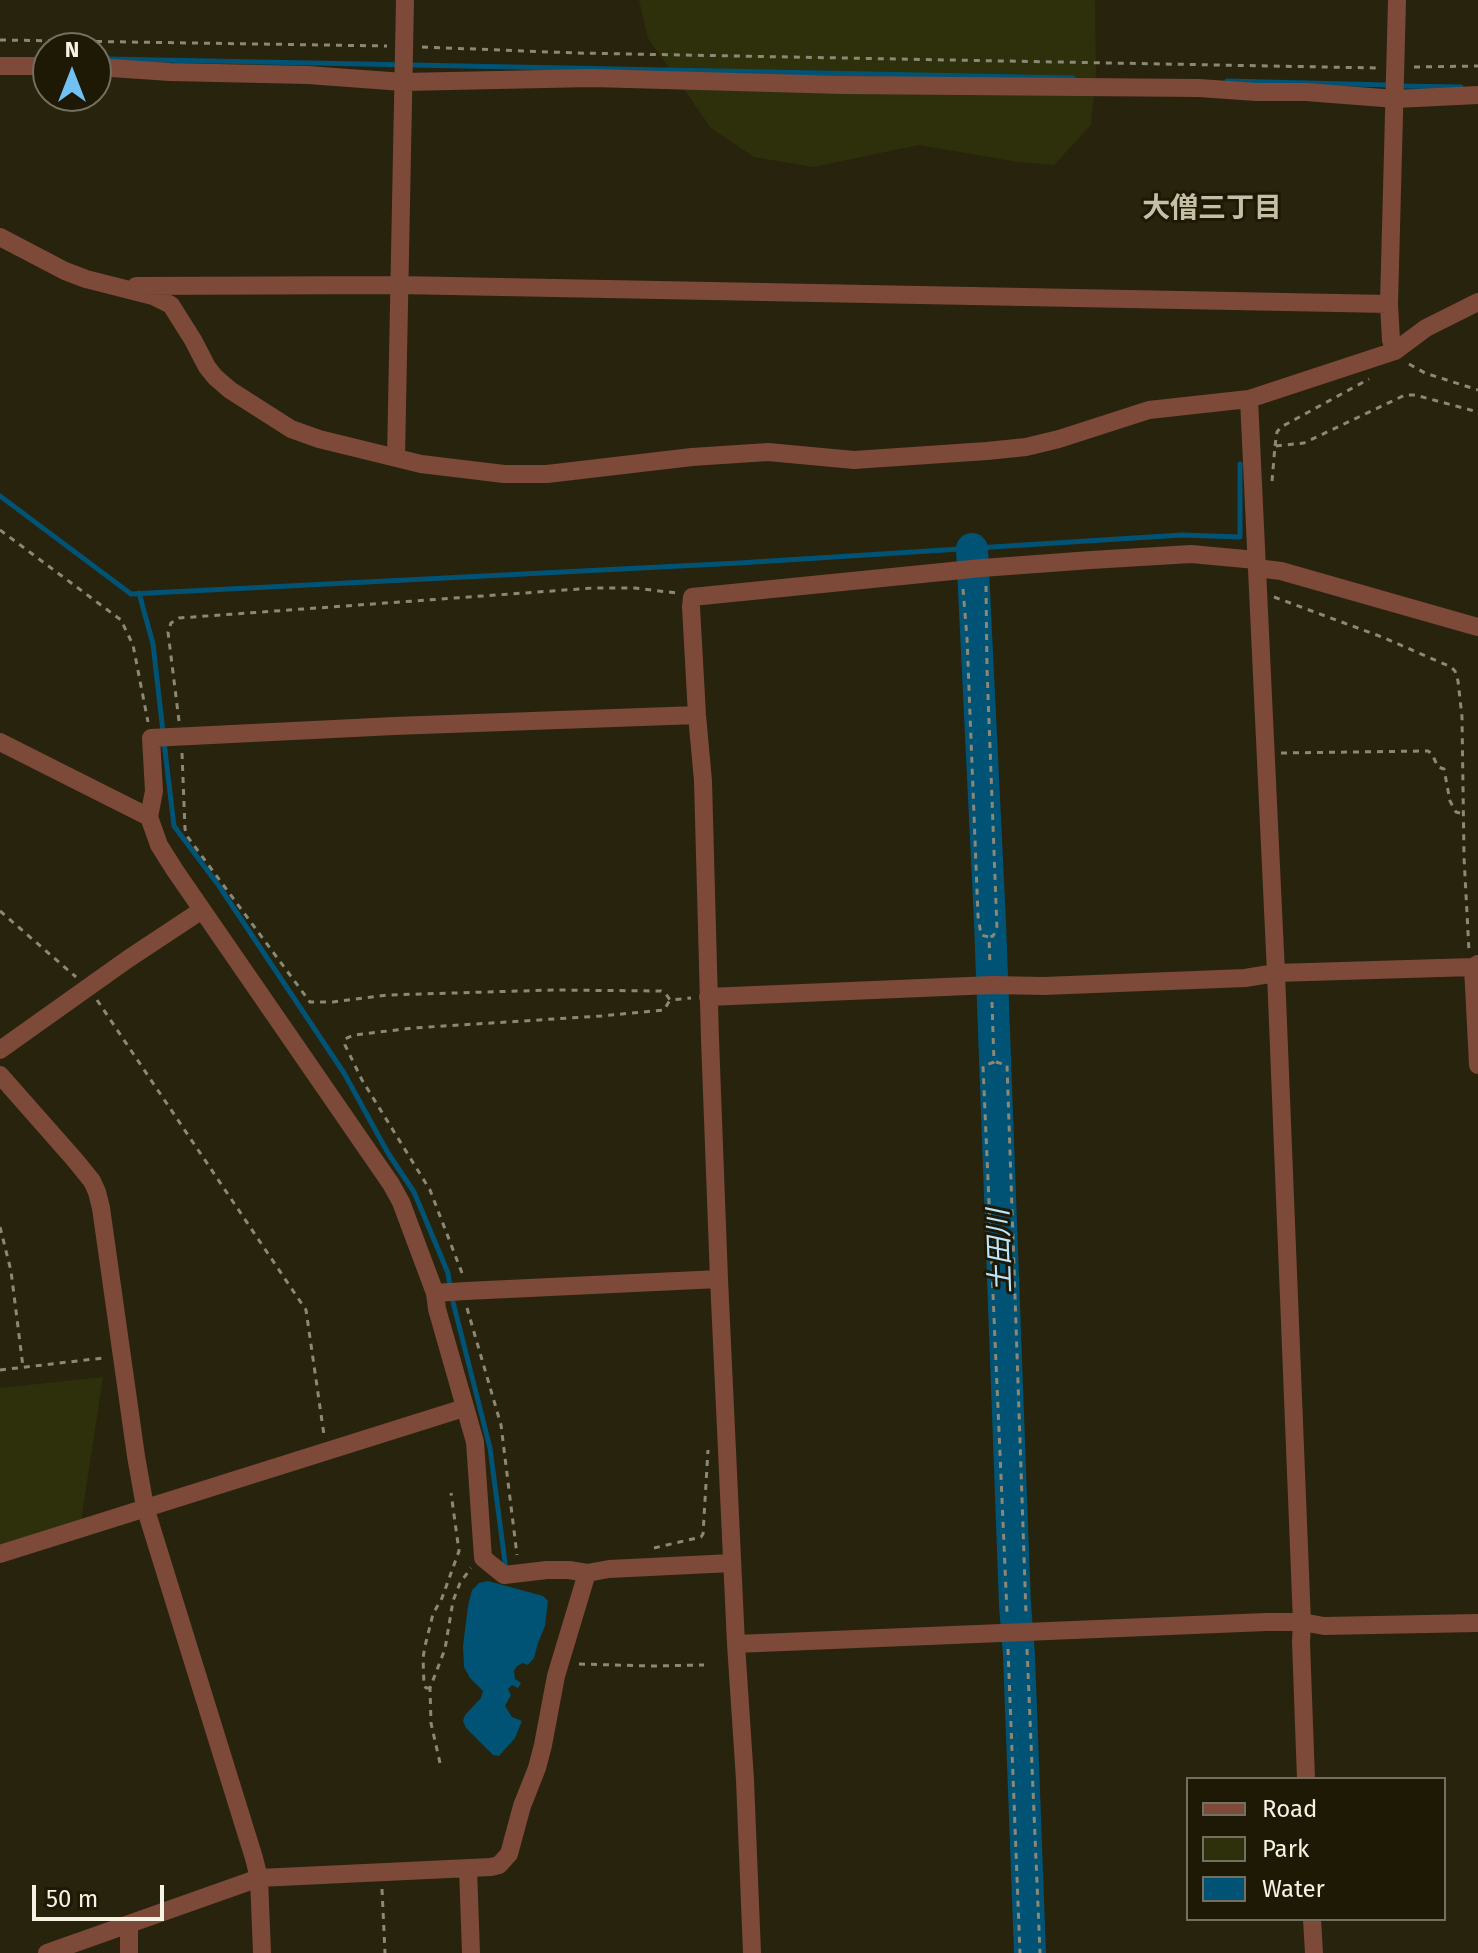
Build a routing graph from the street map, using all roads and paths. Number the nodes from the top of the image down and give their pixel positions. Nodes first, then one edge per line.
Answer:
1 (405, 0) edge
2 (1397, 0) edge
3 (0, 40) edge
4 (404, 47) junction
5 (0, 66) edge
6 (32, 66) edge
7 (1478, 66) edge
8 (112, 68) edge
9 (1396, 68) junction
10 (403, 82) junction
11 (1478, 95) edge
12 (1396, 99) junction
13 (0, 237) edge
14 (398, 285) junction
15 (115, 286) junction
16 (1478, 302) edge
17 (1389, 304) junction
18 (1393, 352) junction
19 (1370, 378) dead end
20 (1478, 390) edge
21 (1249, 399) junction
22 (1478, 412) edge
23 (1275, 446) junction
24 (396, 458) junction
25 (1272, 492) dead end
26 (0, 530) edge
27 (1257, 564) junction
28 (984, 574) junction
29 (960, 575) junction
30 (1259, 595) junction
31 (692, 597) junction
32 (1478, 627) edge
33 (697, 715) junction
34 (180, 737) junction
35 (151, 738) junction
36 (0, 742) edge
37 (1265, 753) junction
38 (1464, 815) junction
39 (149, 817) junction
40 (202, 910) junction
41 (0, 911) edge
42 (989, 937) junction
43 (1474, 966) edge
44 (1276, 973) junction
45 (992, 985) junction
46 (87, 987) junction
47 (708, 997) junction
48 (670, 1000) junction
49 (0, 1050) edge
50 (994, 1062) junction
51 (1478, 1065) edge
52 (0, 1075) edge
53 (0, 1227) edge
54 (719, 1279) junction
55 (466, 1291) junction
56 (435, 1293) junction
57 (121, 1356) junction
58 (23, 1367) junction
59 (0, 1370) edge
60 (464, 1408) junction
61 (709, 1443) dead end
62 (327, 1450) junction
63 (451, 1493) dead end
64 (145, 1507) junction
65 (644, 1550) dead end
66 (0, 1554) edge
67 (483, 1558) junction
68 (732, 1563) junction
69 (587, 1573) junction
70 (514, 1574) junction
71 (1302, 1622) junction
72 (1478, 1623) edge
73 (1017, 1632) junction
74 (736, 1644) junction
75 (560, 1663) junction
76 (704, 1665) dead end
77 (430, 1688) junction
78 (440, 1763) dead end
79 (1306, 1777) edge
80 (468, 1868) junction
81 (382, 1872) junction
82 (259, 1878) junction
83 (1312, 1921) edge
84 (129, 1925) junction
85 (47, 1953) edge
86 (129, 1953) edge
87 (262, 1953) edge
88 (385, 1953) edge
89 (471, 1953) edge
90 (752, 1953) edge
91 (1020, 1953) edge
92 (1040, 1953) edge
93 (1314, 1953) edge

1 - 4 street
2 - 9 street
3 - 4 path
4 - 9 path
4 - 10 street
5 - 6 street
7 - 9 path
8 - 10 street
9 - 12 street
10 - 12 street
10 - 14 street
11 - 12 street
12 - 17 street
13 - 15 street
14 - 15 street
14 - 17 street
14 - 24 street
15 - 24 street
16 - 18 street
17 - 18 street
18 - 20 path
18 - 21 street
19 - 23 path
21 - 24 street
21 - 27 street
22 - 23 path
23 - 25 path
26 - 35 path
27 - 28 street
27 - 30 street
27 - 32 street
28 - 29 street
28 - 42 path
29 - 31 street
29 - 42 path
30 - 37 street
30 - 38 path
31 - 33 street
31 - 34 path
33 - 34 street
33 - 47 street
34 - 35 street
34 - 48 path
35 - 39 street
36 - 39 street
37 - 38 path
37 - 44 street
38 - 43 path
39 - 40 street
40 - 46 street
40 - 56 street
41 - 46 path
42 - 45 path
43 - 44 street
43 - 51 street
44 - 45 street
44 - 71 street
45 - 47 street
45 - 50 path
46 - 49 street
46 - 62 path
47 - 48 path
47 - 54 street
48 - 55 path
50 - 73 path
50 - 73 path
52 - 57 street
53 - 58 path
54 - 55 street
54 - 68 street
55 - 56 street
55 - 70 path
56 - 60 street
57 - 58 path
57 - 64 street
58 - 59 path
60 - 62 street
60 - 67 street
61 - 65 path
62 - 64 street
63 - 77 path
64 - 66 street
64 - 82 street
67 - 70 street
67 - 77 path
68 - 69 street
68 - 74 street
69 - 70 street
69 - 75 street
71 - 72 street
71 - 73 street
71 - 79 street
73 - 74 street
73 - 91 path
73 - 92 path
74 - 90 street
75 - 76 path
75 - 80 street
77 - 78 path
80 - 81 street
80 - 89 street
81 - 82 street
81 - 88 path
82 - 84 street
82 - 87 street
83 - 93 street
84 - 85 street
84 - 86 street

